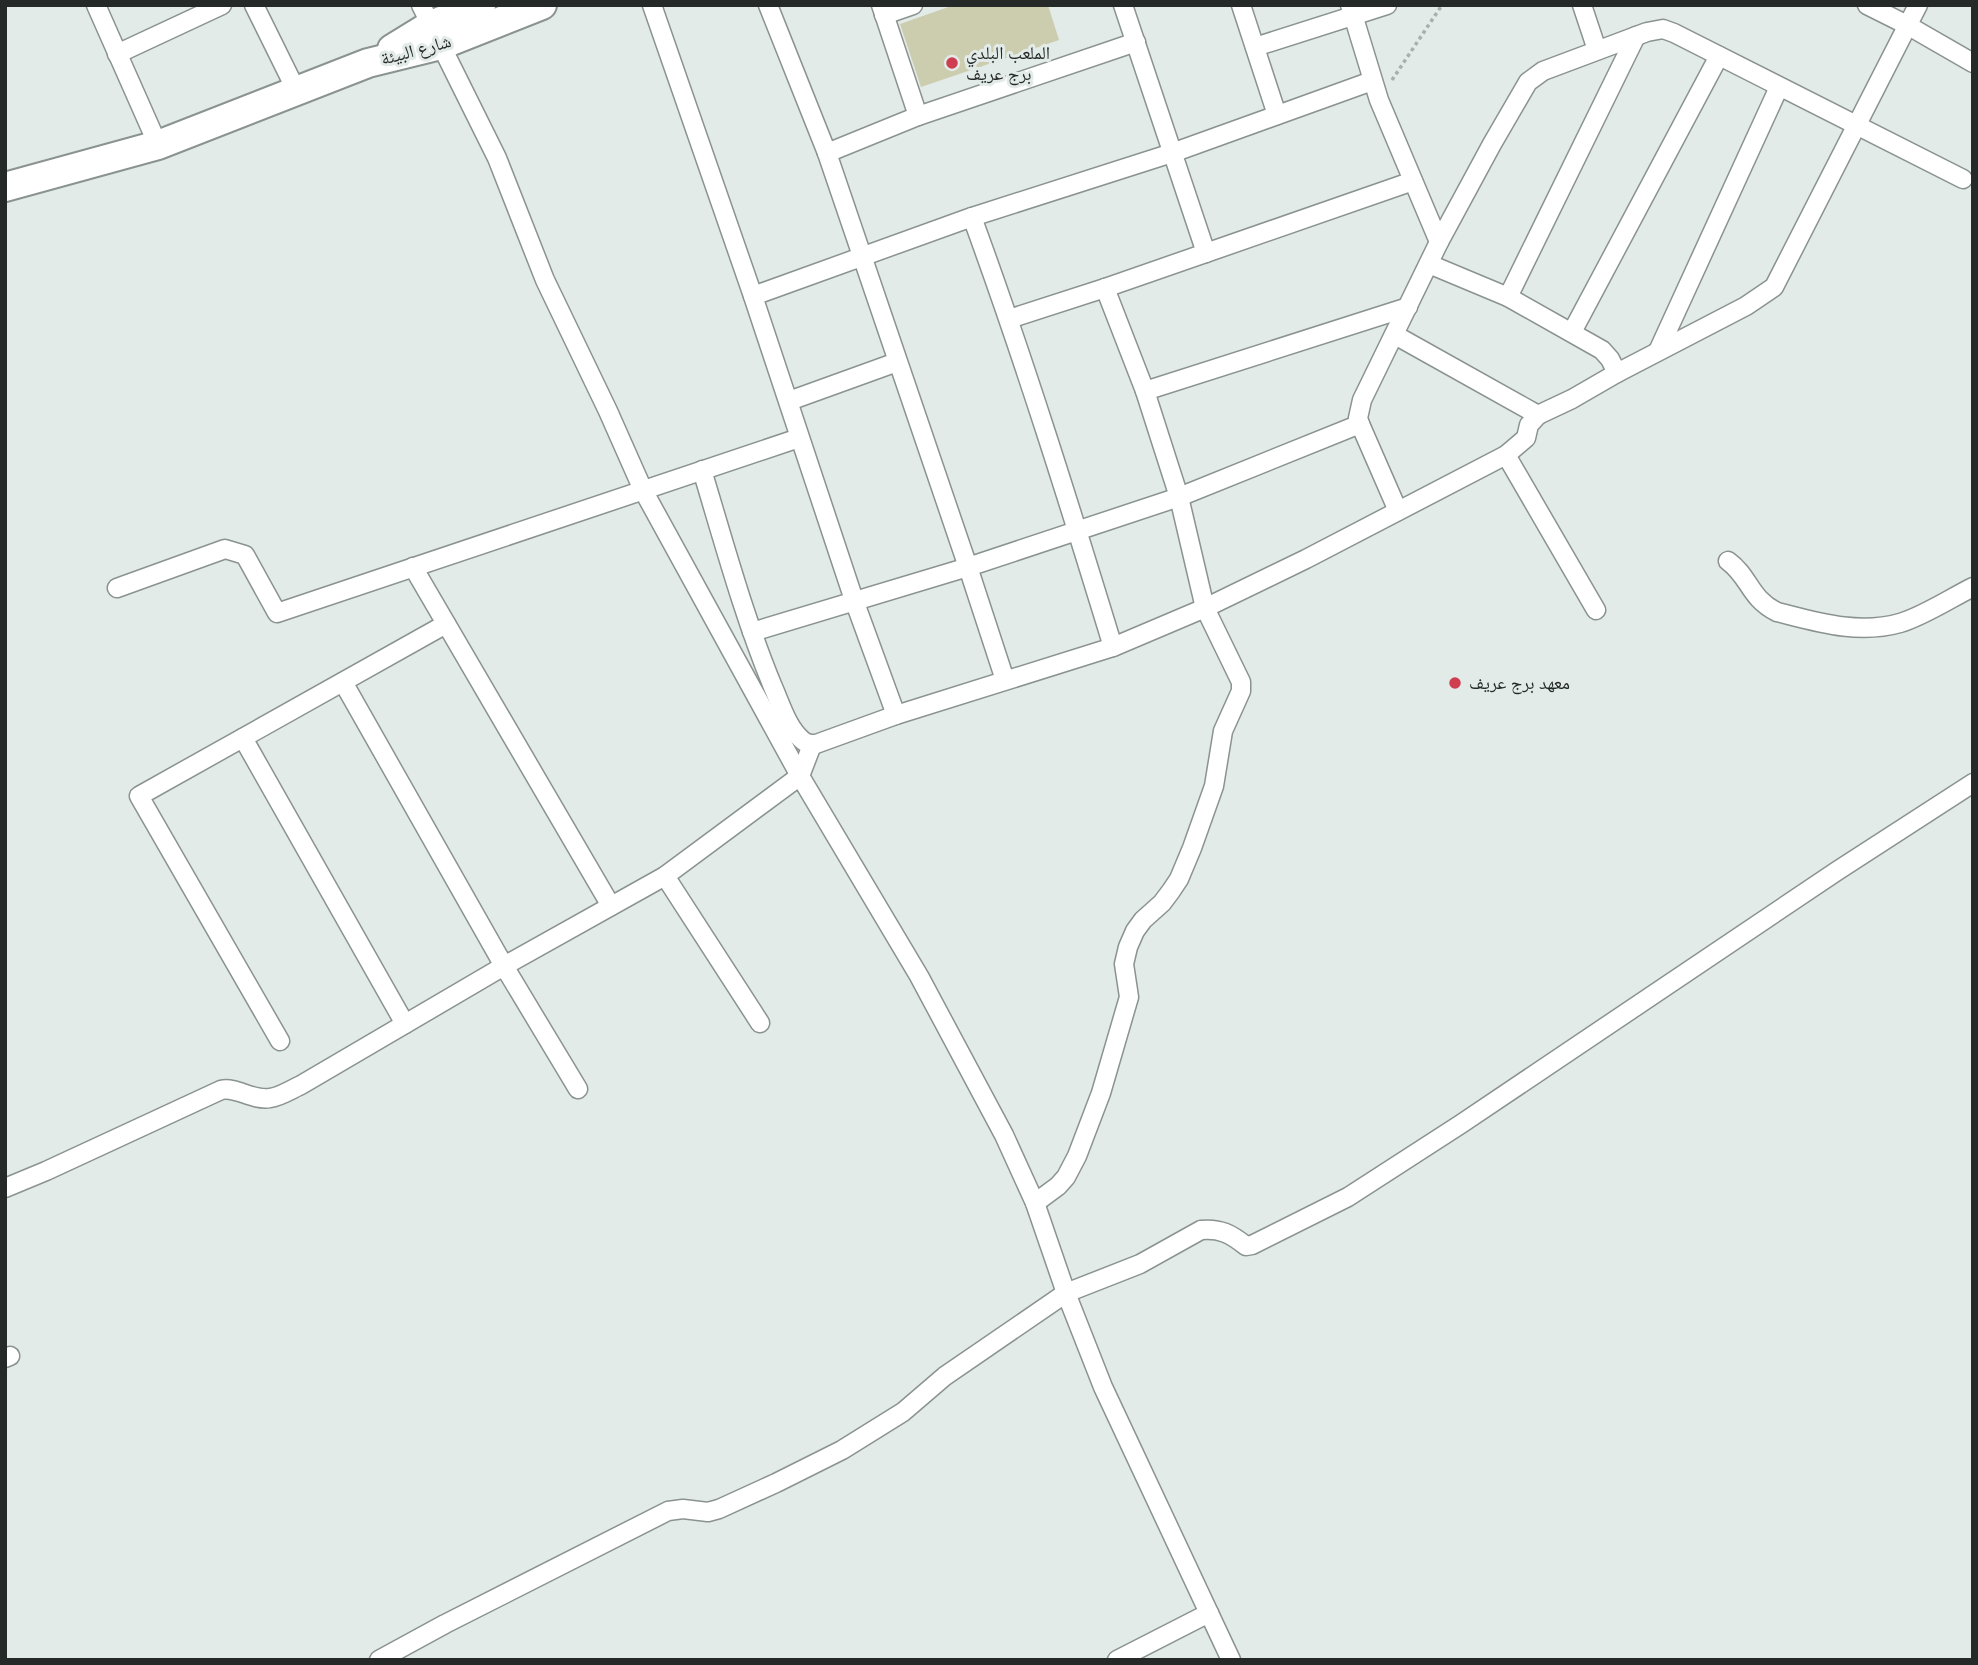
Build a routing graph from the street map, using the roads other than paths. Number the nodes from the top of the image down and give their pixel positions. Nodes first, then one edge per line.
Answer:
1 (96, 5) edge
2 (222, 5) edge
3 (254, 5) edge
4 (481, 5) edge
5 (542, 5) edge
6 (652, 5) edge
7 (768, 5) edge
8 (913, 5) edge
9 (1123, 5) edge
10 (1241, 5) edge
11 (1387, 5) edge
12 (1582, 5) edge
13 (1867, 5) edge
14 (1918, 5) edge
15 (883, 10) edge
16 (1352, 10) edge
17 (431, 25) edge
18 (1907, 25) junction
19 (1636, 36) junction
20 (1136, 42) junction
21 (1255, 47) junction
22 (1597, 50) junction
23 (117, 54) junction
24 (1719, 56) junction
25 (1973, 63) edge
26 (1372, 81) junction
27 (1779, 87) junction
28 (296, 90) junction
29 (1277, 115) junction
30 (918, 116) junction
31 (1855, 126) junction
32 (158, 145) junction
33 (827, 153) junction
34 (1172, 153) junction
35 (1963, 179) dead end
36 (1413, 181) junction
37 (5, 187) edge
38 (972, 217) junction
39 (1439, 242) junction
40 (1206, 253) junction
41 (861, 258) junction
42 (1429, 264) junction
43 (1105, 288) junction
44 (753, 296) junction
45 (1508, 298) junction
46 (1408, 307) junction
47 (1009, 319) junction
48 (1572, 332) junction
49 (1395, 335) junction
50 (1659, 349) junction
51 (897, 362) junction
52 (1617, 373) junction
53 (1145, 391) junction
54 (789, 401) junction
55 (1538, 415) junction
56 (1360, 424) junction
57 (799, 438) junction
58 (1506, 456) junction
59 (702, 470) junction
60 (643, 490) junction
61 (1179, 497) junction
62 (1398, 511) junction
63 (1078, 531) junction
64 (1728, 561) dead end
65 (968, 567) junction
66 (413, 568) junction
67 (1973, 587) edge
68 (117, 588) dead end
69 (854, 600) junction
70 (1205, 608) junction
71 (1596, 610) dead end
72 (446, 624) junction
73 (752, 632) junction
74 (1112, 647) junction
75 (1005, 680) junction
76 (342, 682) junction
77 (896, 715) junction
78 (243, 738) junction
79 (812, 745) junction
80 (800, 776) junction
81 (1973, 783) edge
82 (665, 876) junction
83 (611, 906) junction
84 (504, 966) junction
85 (760, 1023) dead end
86 (405, 1024) junction
87 (280, 1041) dead end
88 (578, 1089) dead end
89 (5, 1188) edge
90 (1035, 1203) junction
91 (1066, 1293) junction
92 (1209, 1613) junction
93 (379, 1660) edge
94 (1117, 1660) edge
95 (1231, 1660) edge

1 - 23 street
2 - 23 street
3 - 28 street
4 - 17 main road, شارع البيئة
5 - 17 main road, شارع البيئة
6 - 44 street
7 - 33 street
8 - 15 street
9 - 20 street
10 - 21 street
11 - 16 street
12 - 22 street
13 - 18 street
14 - 18 street
15 - 30 street
16 - 21 street
16 - 26 street
17 - 28 main road, شارع البيئة
17 - 60 street
18 - 25 street
18 - 31 street
19 - 22 street
19 - 24 street
19 - 45 street
20 - 30 street
20 - 34 street
21 - 29 street
22 - 39 street
23 - 32 street
24 - 27 street
24 - 48 street
26 - 29 street
26 - 36 street
27 - 31 street
27 - 50 street
28 - 32 main road, شارع البيئة
29 - 34 street
30 - 33 street
31 - 35 street
31 - 50 street
32 - 37 main road, شارع البيئة
33 - 41 street
34 - 38 street
34 - 40 street
36 - 39 street
36 - 40 street
38 - 41 street
38 - 47 street
39 - 42 street
40 - 43 street
41 - 44 street
41 - 51 street
42 - 45 street
42 - 46 street
43 - 47 street
43 - 53 street
44 - 54 street
45 - 48 street
46 - 49 street
46 - 53 street
47 - 63 street
48 - 52 street
49 - 55 street
49 - 56 street
50 - 52 street
51 - 54 street
51 - 65 street
52 - 55 street
53 - 61 street
54 - 57 street
55 - 58 street
56 - 61 street
56 - 62 street
57 - 59 street
57 - 69 street
58 - 62 street
58 - 71 street
59 - 60 street
59 - 73 street
60 - 66 street
60 - 80 street
61 - 63 street
61 - 70 street
62 - 70 street
63 - 65 street
63 - 74 street
64 - 67 street
65 - 69 street
65 - 75 street
66 - 68 street
66 - 72 street
69 - 73 street
69 - 77 street
70 - 74 street
70 - 90 street
72 - 76 street
72 - 83 street
73 - 79 street
74 - 75 street
75 - 77 street
76 - 78 street
76 - 84 street
77 - 79 street
78 - 86 street
78 - 87 street
79 - 80 street
80 - 82 street
80 - 90 street
81 - 91 street
82 - 83 street
82 - 85 street
83 - 84 street
84 - 86 street
84 - 88 street
86 - 89 street
90 - 91 street
91 - 92 street
91 - 93 street
92 - 94 street
92 - 95 street

